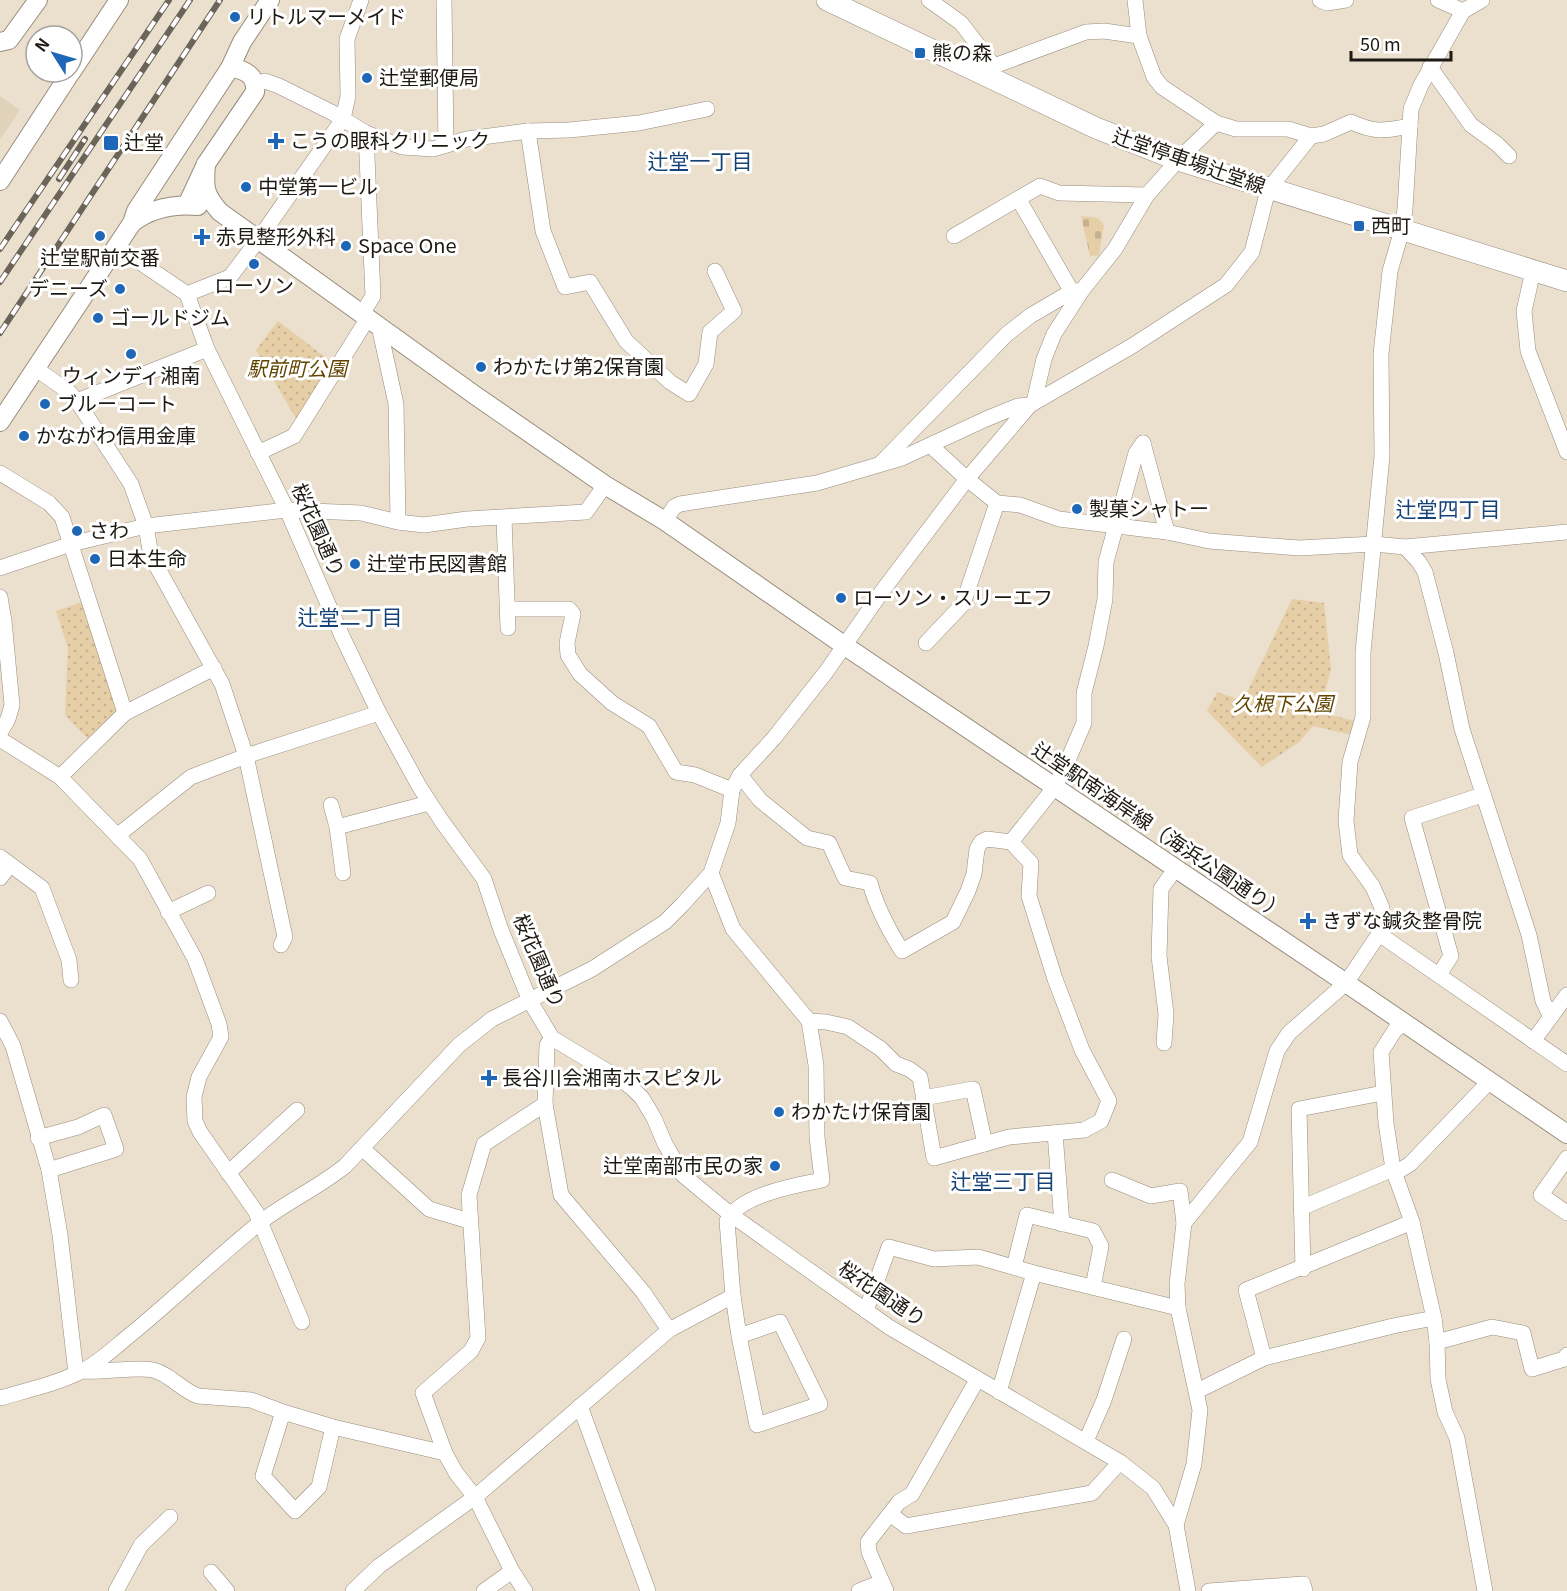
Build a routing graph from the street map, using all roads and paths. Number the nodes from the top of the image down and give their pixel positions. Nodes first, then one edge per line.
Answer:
1 (38, 0) edge
2 (119, 0) edge
3 (270, 0) edge
4 (361, 0) edge
5 (444, 0) edge
6 (826, 0) edge
7 (929, 0) edge
8 (1135, 0) edge
9 (1320, 0) edge
10 (1346, 0) edge
11 (1438, 0) edge
12 (1482, 0) edge
13 (1463, 11) junction
14 (1139, 36) junction
15 (0, 42) edge
16 (84, 54) edge
17 (230, 68) junction
18 (1430, 68) junction
19 (993, 72) junction
20 (64, 84) edge
21 (256, 84) junction
22 (707, 109) dead end
23 (342, 119) junction
24 (1216, 123) junction
25 (1410, 126) junction
26 (528, 130) junction
27 (366, 133) junction
28 (1311, 136) junction
29 (446, 145) junction
30 (1509, 156) dead end
31 (1178, 160) junction
32 (206, 164) junction
33 (0, 181) edge
34 (151, 188) junction
35 (1268, 190) junction
36 (1147, 195) junction
37 (1019, 200) junction
38 (182, 206) junction
39 (220, 212) junction
40 (132, 223) junction
41 (1402, 230) junction
42 (954, 236) dead end
43 (258, 240) junction
44 (116, 246) junction
45 (715, 271) dead end
46 (1533, 271) junction
47 (1567, 281) edge
48 (1078, 290) junction
49 (187, 294) junction
50 (370, 319) junction
51 (207, 349) junction
52 (35, 368) junction
53 (77, 401) junction
54 (1032, 404) junction
55 (0, 422) edge
56 (930, 445) junction
57 (1567, 452) edge
58 (258, 453) junction
59 (881, 463) junction
60 (0, 473) edge
61 (967, 479) junction
62 (605, 485) junction
63 (625, 499) junction
64 (998, 503) junction
65 (287, 510) junction
66 (504, 518) junction
67 (665, 521) junction
68 (398, 522) junction
69 (146, 526) junction
70 (1117, 527) junction
71 (1167, 532) junction
72 (1567, 532) edge
73 (71, 544) junction
74 (1374, 544) junction
75 (1405, 547) junction
76 (0, 568) edge
77 (755, 585) junction
78 (0, 597) edge
79 (508, 609) junction
80 (508, 628) dead end
81 (926, 643) dead end
82 (845, 646) junction
83 (214, 668) junction
84 (125, 713) junction
85 (380, 713) junction
86 (0, 733) edge
87 (0, 739) edge
88 (246, 756) junction
89 (740, 776) junction
90 (60, 777) junction
91 (1053, 788) junction
92 (732, 790) junction
93 (1482, 795) junction
94 (429, 803) junction
95 (331, 805) dead end
96 (337, 827) junction
97 (119, 838) junction
98 (1011, 842) junction
99 (5, 861) edge
100 (1175, 869) junction
101 (343, 873) dead end
102 (711, 873) junction
103 (0, 878) edge
104 (208, 893) dead end
105 (168, 912) junction
106 (1379, 934) junction
107 (281, 945) dead end
108 (1439, 975) junction
109 (71, 980) dead end
110 (1346, 983) junction
111 (1567, 995) edge
112 (530, 1001) junction
113 (1551, 1017) junction
114 (0, 1021) edge
115 (809, 1021) junction
116 (1404, 1023) junction
117 (552, 1038) junction
118 (1533, 1041) junction
119 (1164, 1043) dead end
120 (1567, 1064) edge
121 (1490, 1082) junction
122 (1383, 1093) junction
123 (923, 1098) junction
124 (545, 1104) junction
125 (297, 1110) dead end
126 (1055, 1133) junction
127 (1567, 1134) edge
128 (38, 1138) junction
129 (986, 1144) junction
130 (363, 1149) junction
131 (1567, 1158) edge
132 (49, 1170) junction
133 (1394, 1172) junction
134 (228, 1173) junction
135 (1112, 1180) dead end
136 (1301, 1208) junction
137 (1567, 1213) edge
138 (730, 1214) junction
139 (469, 1221) junction
140 (261, 1222) junction
141 (1412, 1222) junction
142 (1184, 1223) junction
143 (1062, 1224) junction
144 (1014, 1267) junction
145 (1303, 1269) junction
146 (1034, 1273) junction
147 (1094, 1287) junction
148 (733, 1296) junction
149 (1178, 1308) junction
150 (866, 1311) junction
151 (1434, 1318) junction
152 (302, 1322) dead end
153 (669, 1330) junction
154 (739, 1336) junction
155 (1124, 1340) dead end
156 (1437, 1342) junction
157 (1567, 1355) edge
158 (1264, 1358) junction
159 (79, 1372) junction
160 (977, 1380) junction
161 (1197, 1391) junction
162 (999, 1392) junction
163 (0, 1398) edge
164 (580, 1406) junction
165 (283, 1412) junction
166 (333, 1427) junction
167 (1086, 1441) junction
168 (445, 1453) junction
169 (1120, 1462) junction
170 (475, 1497) junction
171 (890, 1514) junction
172 (170, 1517) dead end
173 (1176, 1525) junction
174 (512, 1571) junction
175 (211, 1572) dead end
176 (884, 1587) edge
177 (116, 1591) edge
178 (227, 1591) edge
179 (353, 1591) edge
180 (484, 1591) edge
181 (525, 1591) edge
182 (648, 1591) edge
183 (859, 1591) edge
184 (1188, 1591) edge
185 (1209, 1591) edge
186 (1305, 1591) edge
187 (1485, 1591) edge

1 - 15 street
2 - 16 street
3 - 17 street
4 - 23 street
5 - 29 street
6 - 19 main road, 辻堂停車場辻堂線
7 - 19 street
8 - 14 street
9 - 10 street
11 - 13 street
12 - 13 street
13 - 18 street
14 - 19 street
14 - 24 street
17 - 21 street
17 - 34 street
18 - 25 street
18 - 30 street
19 - 31 main road, 辻堂停車場辻堂線
20 - 33 street
21 - 23 street
21 - 32 street
22 - 26 street
23 - 27 street
23 - 43 street
24 - 28 street
24 - 31 street
25 - 28 street
25 - 41 street
26 - 29 street
26 - 45 street
27 - 29 street
27 - 50 street
28 - 35 street
31 - 35 main road, 辻堂停車場辻堂線
31 - 36 street
32 - 38 street
32 - 39 street
34 - 38 street
34 - 40 street
35 - 41 main road, 辻堂停車場辻堂線
35 - 54 street
36 - 37 street
36 - 48 street
37 - 42 street
37 - 48 street
38 - 39 street
38 - 40 street
39 - 43 street, 辻堂駅南海岸線（海浜公園通り）
40 - 44 street
41 - 46 main road, 辻堂停車場辻堂線
41 - 74 street
43 - 49 street
43 - 50 street, 辻堂駅南海岸線（海浜公園通り）
44 - 49 street
44 - 52 street
46 - 47 main road, 辻堂停車場辻堂線
46 - 57 street
48 - 54 street
48 - 59 street
49 - 51 street, 桜花園通り
50 - 58 street
50 - 62 street, 辻堂駅南海岸線（海浜公園通り）
50 - 68 street
51 - 53 street
51 - 58 street, 桜花園通り
52 - 53 street
52 - 55 street
53 - 69 street
54 - 56 street
54 - 61 street
56 - 59 street
56 - 61 street
58 - 65 street, 桜花園通り
59 - 67 street
60 - 73 street
61 - 64 street
61 - 82 street
62 - 63 street, 辻堂駅南海岸線（海浜公園通り）
62 - 66 street
63 - 67 street, 辻堂駅南海岸線（海浜公園通り）
63 - 77 street, 辻堂駅南海岸線（海浜公園通り）
64 - 70 street
64 - 81 street
65 - 68 street
65 - 69 street
65 - 85 street, 桜花園通り
66 - 68 street
66 - 79 street
67 - 77 street, 辻堂駅南海岸線（海浜公園通り）
69 - 73 street
69 - 83 street
70 - 71 street
70 - 71 street
70 - 91 street
71 - 74 street
72 - 75 street
73 - 76 street
73 - 84 street
74 - 75 street
74 - 106 street
75 - 93 street
77 - 82 street, 辻堂駅南海岸線（海浜公園通り）
78 - 86 street
79 - 80 street
79 - 92 street
82 - 89 street
82 - 91 street, 辻堂駅南海岸線（海浜公園通り）
83 - 84 street
83 - 88 street
84 - 90 street
85 - 88 street
85 - 94 street, 桜花園通り
87 - 90 street
88 - 97 street
88 - 107 street
89 - 92 street
89 - 98 street
90 - 97 street
91 - 98 street
91 - 100 street, 辻堂駅南海岸線（海浜公園通り）
92 - 102 street
93 - 108 street
93 - 113 street
94 - 96 street
94 - 112 street, 桜花園通り
95 - 96 street
96 - 101 street
97 - 105 street
98 - 126 street
99 - 103 street
99 - 109 street
100 - 110 street, 辻堂駅南海岸線（海浜公園通り）
100 - 119 street
102 - 112 street
102 - 115 street
104 - 105 street
105 - 134 street
106 - 108 street
106 - 110 street
108 - 118 street
110 - 116 street, 辻堂駅南海岸線（海浜公園通り）
110 - 142 street
111 - 113 street
112 - 117 street, 桜花園通り
112 - 130 street
113 - 118 street
114 - 128 street
115 - 123 street
115 - 138 street
116 - 121 street, 辻堂駅南海岸線（海浜公園通り）
116 - 122 street
117 - 124 street
117 - 138 street, 桜花園通り
118 - 120 street
121 - 127 street, 辻堂駅南海岸線（海浜公園通り）
121 - 133 street
122 - 133 street
122 - 136 street
123 - 129 street
123 - 129 street
124 - 139 street
124 - 153 street
125 - 134 street
126 - 129 street
126 - 143 street
128 - 132 street
128 - 132 street
130 - 139 street
130 - 140 street
131 - 137 street
132 - 159 street
133 - 136 street
133 - 141 street
134 - 140 street
135 - 142 street
136 - 145 street
138 - 148 street
138 - 150 street, 桜花園通り
139 - 168 street
140 - 152 street
140 - 159 street
141 - 145 street
141 - 151 street
142 - 149 street
143 - 144 street
143 - 147 street
144 - 146 street
144 - 150 street
145 - 158 street
146 - 147 street
146 - 162 street
147 - 149 street
148 - 153 street
148 - 154 street
149 - 161 street
150 - 160 street, 桜花園通り
151 - 156 street
151 - 158 street
153 - 164 street
154 - 154 street
155 - 167 street
156 - 157 street
156 - 187 street
158 - 161 street
159 - 163 street
159 - 165 street
160 - 162 street, 桜花園通り
160 - 171 street
161 - 173 street
162 - 167 street, 桜花園通り
164 - 170 street
164 - 182 street
165 - 166 street
165 - 166 street
166 - 168 street
167 - 169 street, 桜花園通り
168 - 170 street
169 - 171 street
169 - 173 street, 桜花園通り
170 - 174 street
170 - 179 street
171 - 176 street
172 - 177 street
173 - 184 street, 桜花園通り
174 - 180 street
174 - 181 street
175 - 178 street
176 - 183 street
185 - 186 street

